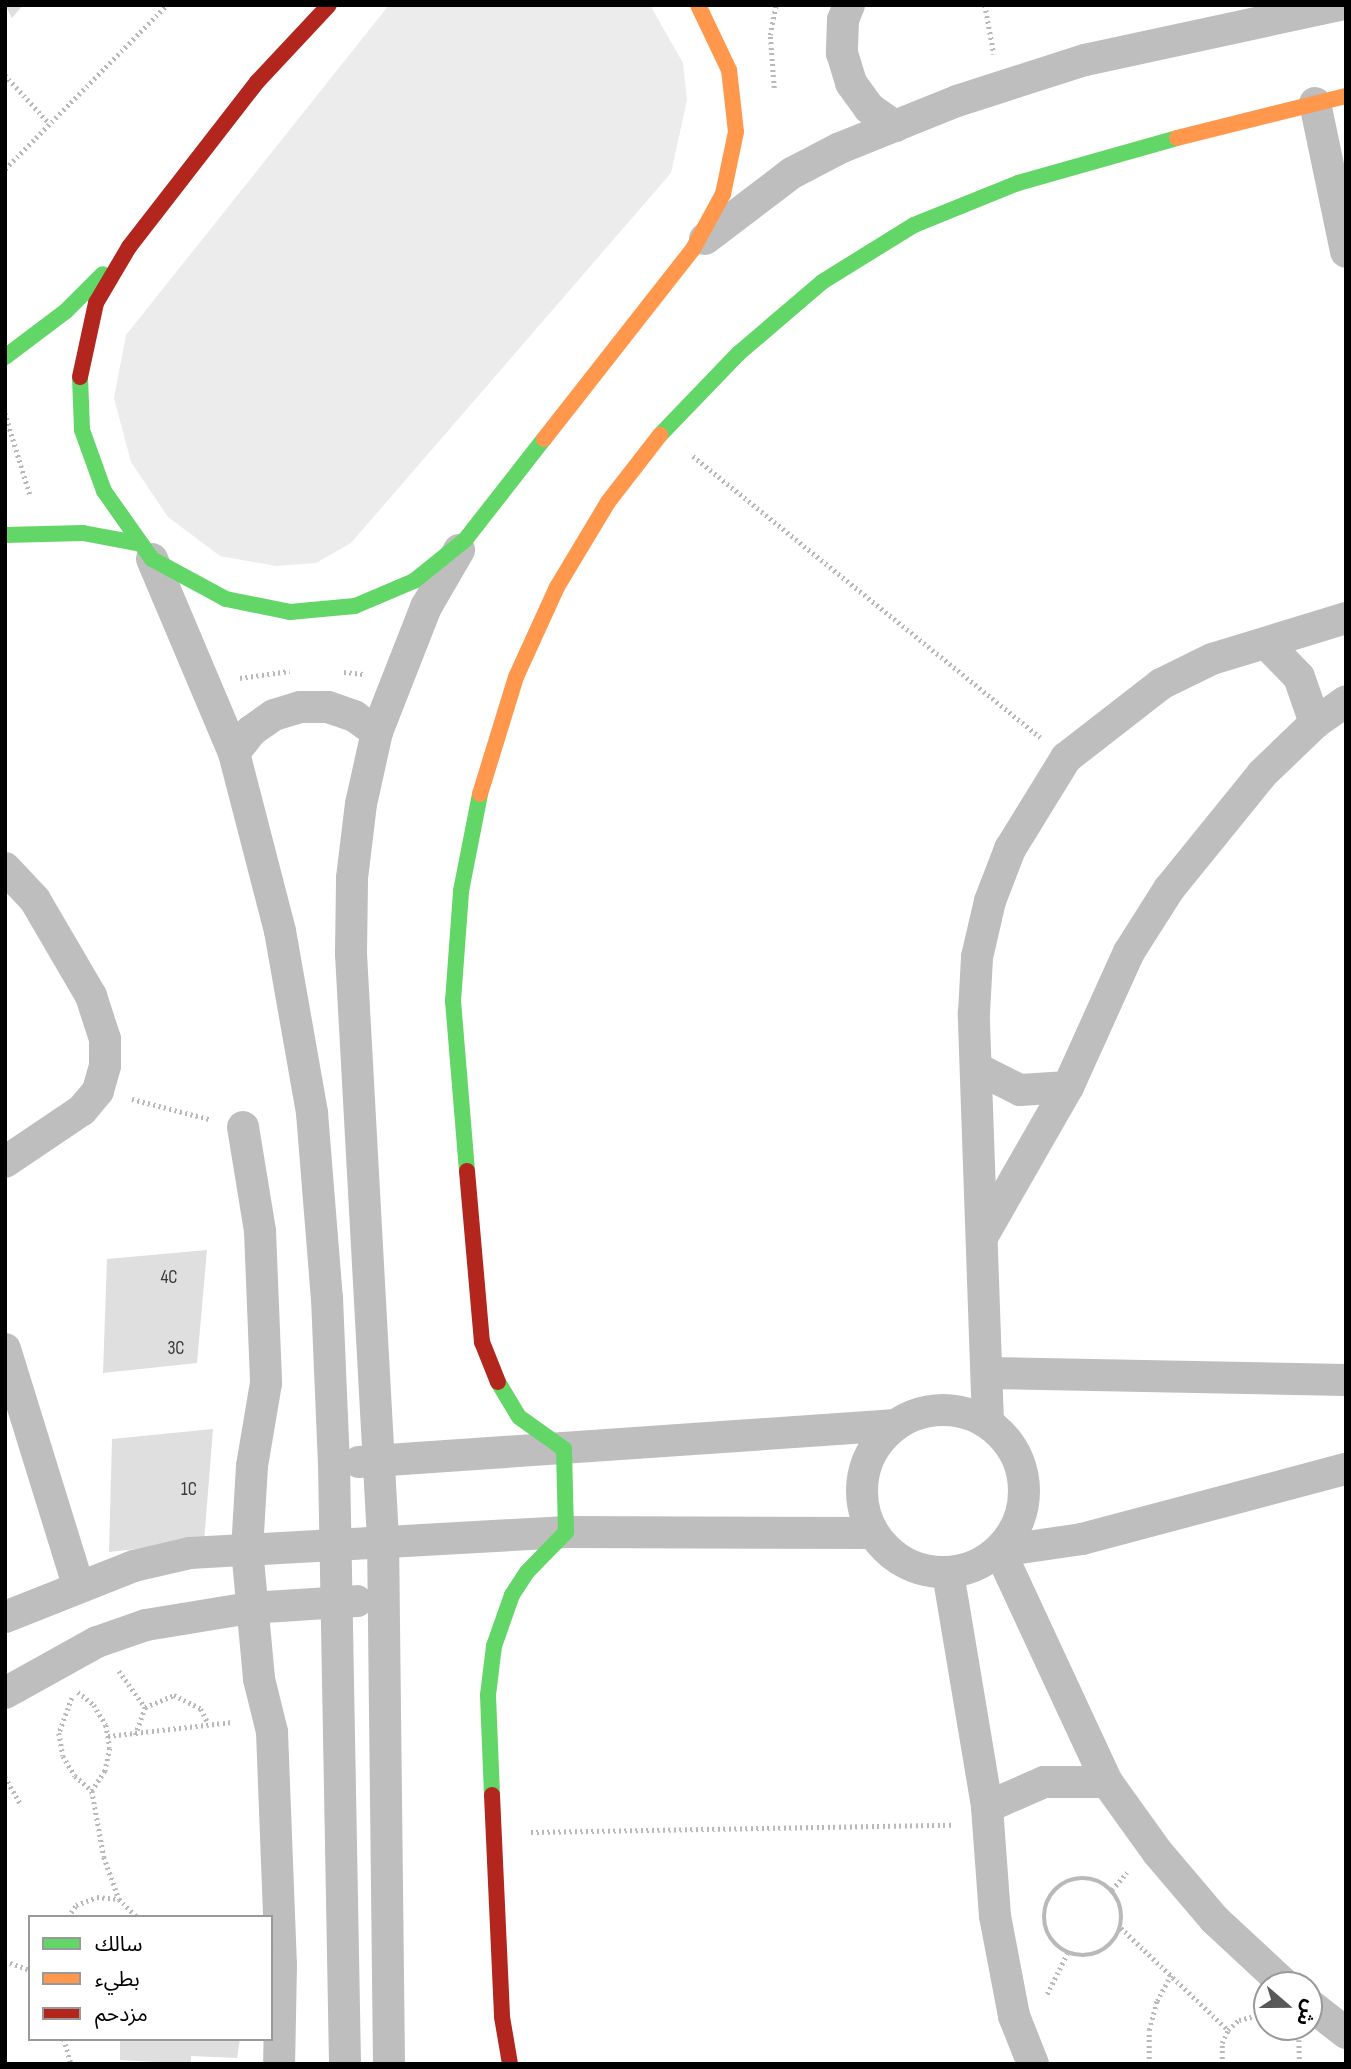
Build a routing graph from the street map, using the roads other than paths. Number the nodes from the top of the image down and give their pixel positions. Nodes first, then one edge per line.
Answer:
1 (328, 5) edge
2 (698, 5) edge
3 (849, 5) edge
4 (1339, 5) edge
5 (295, 16) dead end
6 (257, 82) junction
7 (1346, 96) edge
8 (1315, 103) junction
9 (895, 126) junction
10 (129, 247) junction
11 (693, 249) junction
12 (1346, 253) edge
13 (5, 356) edge
14 (5, 535) edge
15 (465, 540) junction
16 (146, 551) junction
17 (1346, 618) edge
18 (1266, 643) junction
19 (1346, 701) edge
20 (1315, 723) junction
21 (377, 732) junction
22 (234, 753) junction
23 (5, 868) edge
24 (978, 1069) junction
25 (1068, 1087) junction
26 (243, 1127) road end
27 (5, 1162) edge
28 (981, 1238) junction
29 (5, 1349) edge
30 (987, 1373) junction
31 (1346, 1380) edge
32 (988, 1423) junction
33 (896, 1425) junction
34 (564, 1449) junction
35 (379, 1461) junction
36 (334, 1463) junction
37 (1346, 1469) edge
38 (566, 1532) junction
39 (872, 1533) junction
40 (383, 1539) junction
41 (337, 1542) junction
42 (247, 1549) junction
43 (1000, 1551) junction
44 (948, 1573) junction
45 (78, 1586) junction
46 (383, 1598) junction
47 (338, 1603) junction
48 (250, 1608) junction
49 (5, 1617) edge
50 (5, 1693) edge
51 (1107, 1782) junction
52 (987, 1816) junction
53 (1270, 1971) edge
54 (1323, 2015) edge
55 (1346, 2033) edge
56 (279, 2064) edge
57 (345, 2064) edge
58 (389, 2064) edge
59 (510, 2064) edge
60 (1033, 2064) edge

1 - 6 street
2 - 11 street
3 - 9 street
4 - 9 street
5 - 6 street
6 - 10 street
7 - 8 street
8 - 12 street
8 - 34 street
9 - 11 street
10 - 13 street
10 - 16 street
11 - 15 street
14 - 16 street
15 - 16 street
15 - 21 street
16 - 22 street
17 - 18 street
18 - 20 street
18 - 24 street
19 - 20 street
20 - 25 street
21 - 22 street
21 - 35 street
22 - 36 street
23 - 27 street
24 - 25 street
24 - 28 street
25 - 28 street
26 - 42 street
28 - 30 street
29 - 45 street
30 - 31 street
30 - 32 street
32 - 33 street
32 - 43 street
33 - 34 street
33 - 39 street
34 - 35 street
34 - 38 street
35 - 36 street
35 - 40 street
36 - 41 street
37 - 43 street
38 - 39 street
38 - 40 street
38 - 59 street
39 - 44 street
40 - 41 street
40 - 46 street
41 - 42 street
41 - 47 street
42 - 45 street
42 - 48 street
43 - 44 street
43 - 51 street
44 - 52 street
45 - 49 street
46 - 47 street
46 - 58 street
47 - 48 street
47 - 57 street
48 - 50 street
48 - 56 street
51 - 52 street
51 - 53 street
52 - 60 street
54 - 55 street

